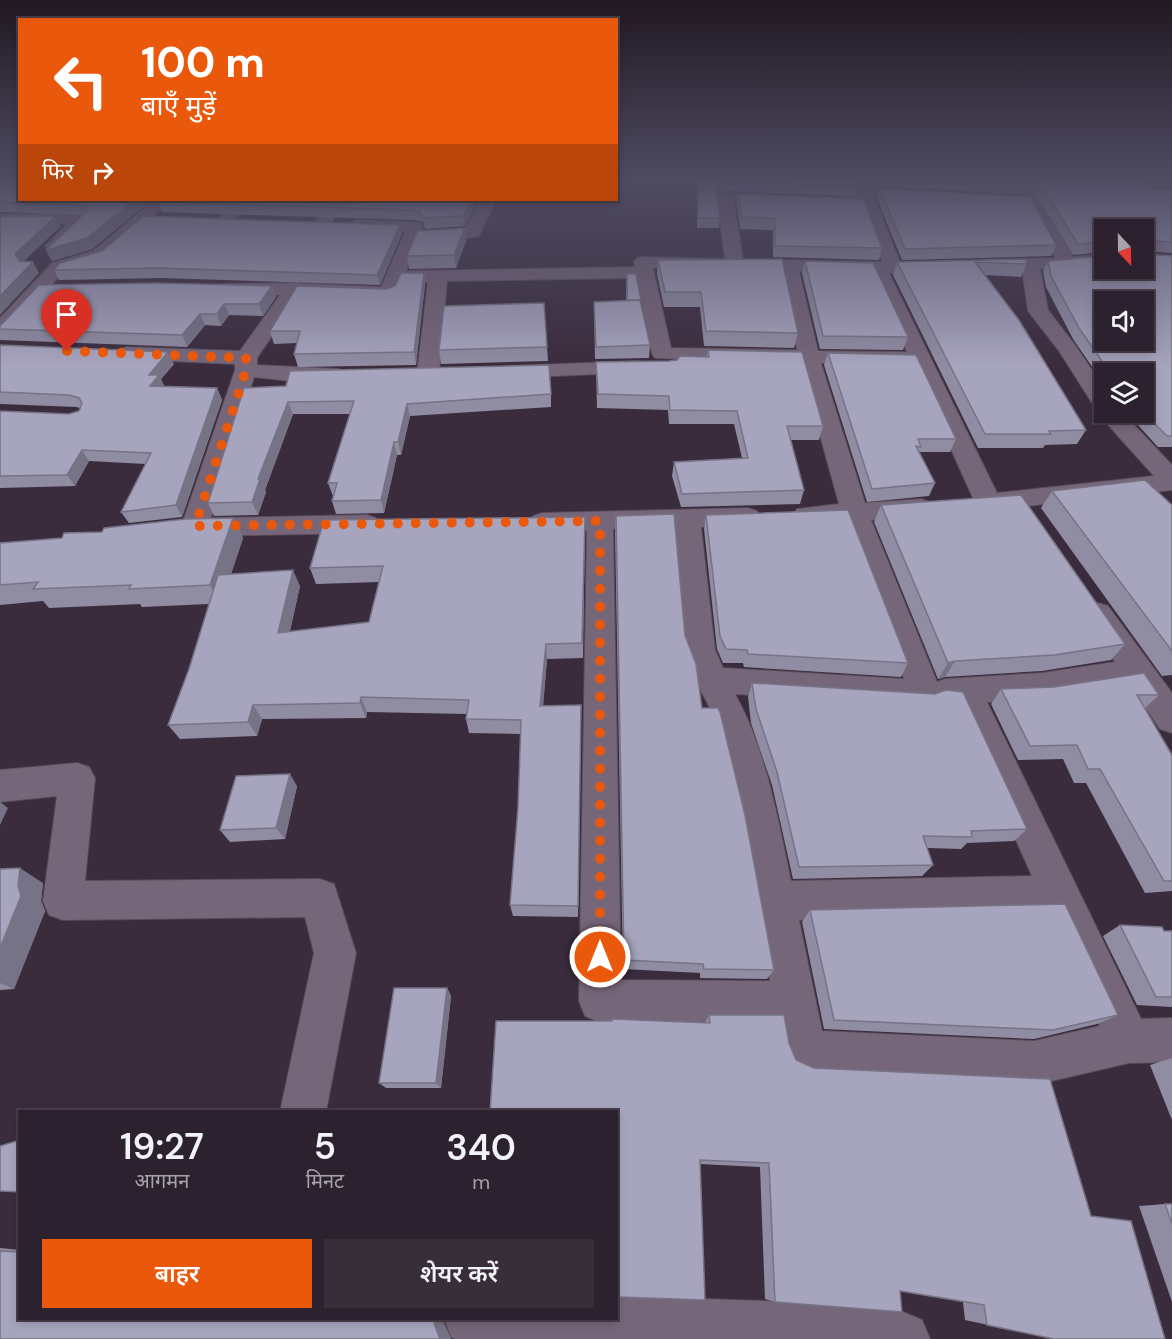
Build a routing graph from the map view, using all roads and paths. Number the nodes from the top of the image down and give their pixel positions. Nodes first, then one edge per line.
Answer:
1 (58, 241) edge
2 (115, 241) edge
3 (410, 241) edge
4 (731, 241) edge
5 (878, 241) edge
6 (1053, 241) edge
7 (1094, 260) edge
8 (1067, 263) junction
9 (1030, 264) junction
10 (735, 266) junction
11 (789, 266) junction
12 (58, 267) junction
13 (885, 268) junction
14 (645, 272) junction
15 (438, 276) junction
16 (394, 277) junction
17 (210, 287) edge
18 (39, 288) junction
19 (62, 288) edge
20 (294, 289) junction
21 (0, 330) edge
22 (106, 352) edge
23 (662, 354) junction
24 (809, 357) junction
25 (920, 359) junction
26 (246, 364) junction
27 (482, 372) edge
28 (406, 373) edge
29 (350, 374) edge
30 (1094, 390) edge
31 (1119, 423) edge
32 (1172, 481) edge
33 (1019, 500) junction
34 (988, 502) junction
35 (855, 513) junction
36 (687, 519) junction
37 (600, 521) junction
38 (516, 522) edge
39 (386, 524) edge
40 (1038, 529) edge
41 (1085, 595) edge
42 (712, 680) junction
43 (1153, 680) edge
44 (965, 691) junction
45 (926, 693) junction
46 (1172, 719) edge
47 (0, 786) edge
48 (1061, 895) junction
49 (776, 901) junction
50 (795, 1002) junction
51 (1172, 1040) edge
52 (1129, 1041) junction
53 (303, 1110) edge
54 (529, 1320) edge
55 (903, 1339) edge

1 - 12 street
2 - 12 street
3 - 16 street
4 - 10 street
5 - 13 street
6 - 8 street
7 - 8 street
8 - 9 street
9 - 13 street
9 - 30 street
10 - 11 street
10 - 14 street
11 - 13 street
11 - 24 street
12 - 18 street
13 - 25 street
14 - 15 street
14 - 23 street
15 - 16 street
15 - 28 street
16 - 20 street
17 - 20 street
18 - 19 street
18 - 21 street
20 - 26 street
22 - 26 street
23 - 24 street
23 - 27 street
24 - 25 street
24 - 35 street
25 - 34 street
26 - 29 street
26 - 39 street
31 - 32 street
32 - 33 street
33 - 34 street
33 - 40 street
34 - 35 street
35 - 36 street
35 - 45 street
36 - 37 street
36 - 42 street
37 - 38 street
37 - 50 street
41 - 43 street
42 - 45 street
42 - 49 street
43 - 44 street
43 - 46 street
44 - 45 street
44 - 48 street
47 - 53 street
48 - 49 street
48 - 52 street
49 - 50 street
50 - 52 street
51 - 52 street
54 - 55 street

